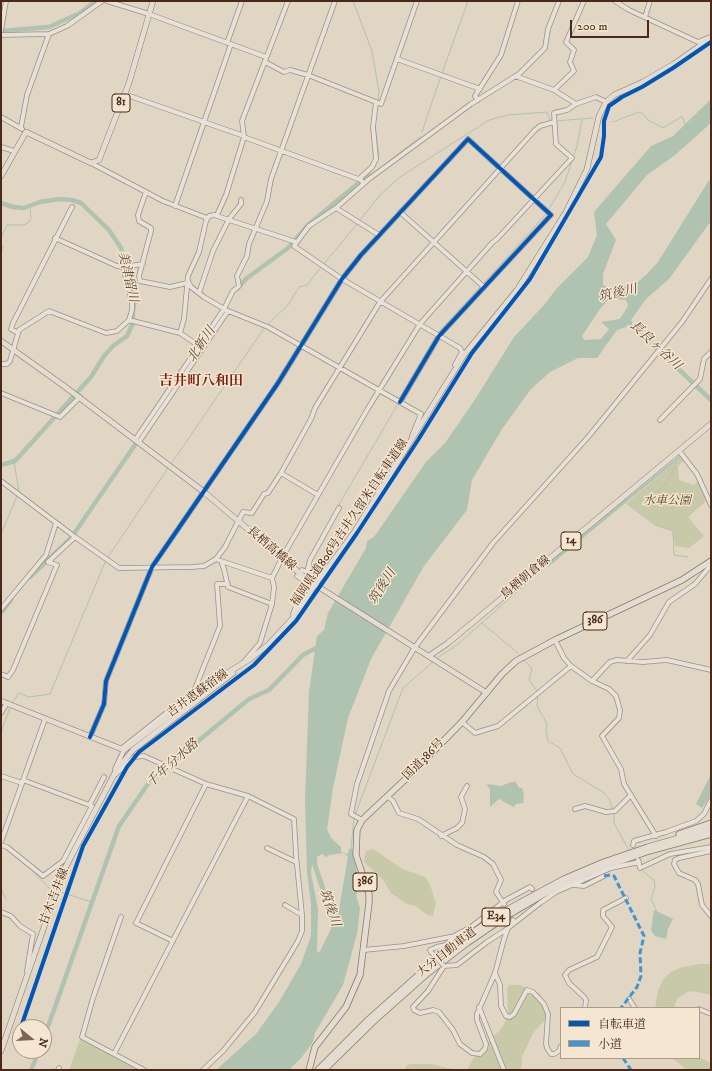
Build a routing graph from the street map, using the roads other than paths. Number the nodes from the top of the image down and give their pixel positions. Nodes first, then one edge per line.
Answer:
1 (6, 1) edge
2 (102, 1) edge
3 (106, 1) edge
4 (153, 1) edge
5 (242, 1) edge
6 (288, 1) edge
7 (335, 1) edge
8 (417, 1) edge
9 (518, 1) edge
10 (559, 1) edge
11 (584, 1) edge
12 (615, 1) edge
13 (650, 1) edge
14 (149, 14) junction
15 (645, 17) junction
16 (1, 31) edge
17 (49, 34) junction
18 (1, 35) edge
19 (711, 37) edge
20 (229, 44) junction
21 (396, 59) junction
22 (265, 60) junction
23 (308, 75) junction
24 (515, 76) junction
25 (480, 89) junction
26 (554, 90) junction
27 (124, 94) junction
28 (477, 98) junction
29 (606, 102) junction
30 (378, 103) junction
31 (576, 104) junction
32 (1, 117) edge
33 (554, 122) junction
34 (205, 123) junction
35 (21, 127) junction
36 (26, 132) junction
37 (244, 137) junction
38 (1, 147) edge
39 (281, 151) junction
40 (14, 152) junction
41 (91, 163) junction
42 (500, 168) junction
43 (1, 176) edge
44 (361, 181) junction
45 (146, 192) junction
46 (534, 199) junction
47 (242, 200) dead end
48 (175, 206) junction
49 (72, 207) dead end
50 (336, 208) junction
51 (400, 212) junction
52 (217, 215) junction
53 (207, 218) junction
54 (229, 219) junction
55 (255, 227) junction
56 (379, 235) junction
57 (55, 238) junction
58 (295, 242) junction
59 (432, 242) junction
60 (142, 264) junction
61 (125, 266) junction
62 (467, 272) junction
63 (342, 280) junction
64 (711, 280) edge
65 (188, 282) junction
66 (484, 287) junction
67 (199, 293) junction
68 (380, 302) junction
69 (226, 310) junction
70 (132, 321) junction
71 (420, 324) junction
72 (18, 333) junction
73 (180, 333) junction
74 (439, 336) junction
75 (1, 341) edge
76 (199, 346) junction
77 (302, 346) junction
78 (13, 349) junction
79 (711, 352) edge
80 (1, 364) edge
81 (340, 368) junction
82 (454, 371) junction
83 (379, 390) junction
84 (1, 393) edge
85 (80, 397) junction
86 (400, 402) junction
87 (660, 420) dead end
88 (711, 424) edge
89 (137, 441) junction
90 (410, 444) junction
91 (681, 452) junction
92 (281, 473) junction
93 (1, 480) edge
94 (204, 492) junction
95 (318, 495) junction
96 (711, 505) edge
97 (339, 508) dead end
98 (239, 521) junction
99 (56, 523) junction
100 (73, 536) junction
101 (216, 559) junction
102 (221, 561) junction
103 (711, 561) edge
104 (711, 565) edge
105 (152, 567) junction
106 (302, 570) dead end
107 (297, 576) dead end
108 (272, 578) junction
109 (228, 584) junction
110 (316, 586) junction
111 (272, 604) junction
112 (1, 609) edge
113 (294, 617) junction
114 (555, 640) junction
115 (413, 646) junction
116 (429, 656) junction
117 (627, 661) junction
118 (243, 664) junction
119 (571, 666) junction
120 (711, 670) edge
121 (1, 674) edge
122 (592, 681) junction
123 (487, 693) junction
124 (1, 701) edge
125 (10, 704) junction
126 (1, 714) edge
127 (45, 719) junction
128 (462, 722) junction
129 (90, 737) junction
130 (122, 749) junction
131 (1, 776) edge
132 (104, 777) dead end
133 (110, 780) junction
134 (22, 782) junction
135 (206, 784) junction
136 (468, 786) dead end
137 (631, 795) junction
138 (248, 796) junction
139 (387, 796) junction
140 (711, 800) edge
141 (90, 804) junction
142 (575, 809) dead end
143 (358, 817) junction
144 (711, 823) edge
145 (711, 829) edge
146 (711, 834) edge
147 (441, 836) junction
148 (656, 836) junction
149 (1, 844) edge
150 (633, 845) dead end
151 (711, 847) edge
152 (267, 848) dead end
153 (711, 851) edge
154 (625, 854) junction
155 (296, 862) junction
156 (604, 876) dead end
157 (574, 885) junction
158 (532, 889) dead end
159 (626, 898) dead end
160 (503, 904) junction
161 (285, 905) dead end
162 (1, 912) edge
163 (302, 914) junction
164 (711, 916) edge
165 (121, 917) dead end
166 (513, 920) dead end
167 (508, 928) junction
168 (456, 936) junction
169 (173, 941) junction
170 (364, 950) junction
171 (444, 966) junction
172 (28, 972) junction
173 (495, 973) junction
174 (629, 999) dead end
175 (479, 1007) junction
176 (585, 1007) edge
177 (634, 1007) edge
178 (700, 1009) edge
179 (711, 1014) edge
180 (560, 1048) edge
181 (1, 1051) edge
182 (114, 1054) junction
183 (144, 1070) edge
184 (203, 1070) edge
185 (309, 1070) edge
186 (320, 1070) edge
187 (504, 1070) edge

1 - 16 street
2 - 17 street
3 - 14 street
4 - 14 main road, 81
5 - 20 street
6 - 22 street
7 - 23 street
8 - 21 street
9 - 25 street
10 - 24 street
11 - 26 street
12 - 15 street
13 - 15 street
14 - 20 street
14 - 27 main road, 81
15 - 19 street
17 - 18 street
17 - 35 street
19 - 29 main road
20 - 22 street
20 - 34 street
21 - 25 street
21 - 30 street
22 - 23 street
22 - 37 street
23 - 30 street
23 - 39 street
24 - 26 street
24 - 28 street
25 - 28 street
26 - 31 street
27 - 34 street
27 - 41 main road, 81
28 - 44 street
29 - 31 street
29 - 82 main road
30 - 44 street
31 - 33 street
32 - 35 street
33 - 42 street
33 - 46 street
34 - 37 street
34 - 48 street
35 - 36 street
36 - 40 main road
36 - 41 main road
37 - 39 street
37 - 52 street
38 - 40 street
39 - 44 street
39 - 55 street
40 - 43 main road
41 - 45 street
42 - 46 street
42 - 51 street
42 - 59 street
44 - 50 street
45 - 48 street
45 - 60 street
46 - 62 street
46 - 66 street
47 - 54 street
48 - 53 street
49 - 57 street
50 - 56 street
50 - 58 street
51 - 56 street
51 - 59 street
52 - 53 street
52 - 54 street
53 - 65 street
54 - 55 street
54 - 67 street
55 - 58 street
55 - 69 street
56 - 63 street
57 - 61 street
57 - 72 street
58 - 63 street
59 - 62 street
59 - 68 street
60 - 61 street
60 - 65 street
61 - 70 street
62 - 66 street
62 - 71 street
63 - 68 street
63 - 77 street
64 - 115 street
65 - 67 street
65 - 73 street
66 - 74 street
67 - 69 street
68 - 71 street
68 - 81 street
69 - 76 street
69 - 77 street
69 - 89 street
70 - 72 street
70 - 73 street
71 - 74 street
71 - 83 street
72 - 78 street
73 - 76 street
74 - 82 street
74 - 86 street
75 - 78 main road, 長栖高橋線
76 - 89 street
77 - 81 street
77 - 94 street
78 - 80 street
78 - 85 main road, 長栖高橋線
79 - 87 street
81 - 83 street
81 - 92 street
82 - 90 main road
83 - 86 street
83 - 95 street
84 - 85 street
85 - 89 main road, 長栖高橋線
86 - 90 street
88 - 91 main road, 鳥栖朝倉線 / 14
89 - 94 main road, 長栖高橋線
90 - 110 main road
91 - 96 street
91 - 116 main road, 鳥栖朝倉線 / 14
92 - 95 street
92 - 98 street
93 - 99 street
94 - 98 main road, 長栖高橋線
94 - 105 street
95 - 108 street
97 - 106 street
98 - 101 street
98 - 110 main road, 長栖高橋線
99 - 100 street
99 - 112 street
100 - 105 street
100 - 121 street
101 - 102 street
101 - 105 street
102 - 108 street
102 - 109 street
103 - 114 highway, 国道386号 / 386
104 - 117 street
105 - 129 street
107 - 113 street
108 - 111 street
109 - 111 street
109 - 130 street
110 - 113 main road, 吉井恵蘇宿線
110 - 115 main road
111 - 118 street
113 - 118 main road, 吉井恵蘇宿線
114 - 119 street
114 - 123 highway, 国道386号 / 386
115 - 116 main road
115 - 143 street
116 - 123 main road
117 - 120 street
117 - 122 street
118 - 130 main road, 吉井恵蘇宿線
118 - 133 main road, 甘木吉井線
119 - 122 street
119 - 128 street
122 - 137 street
123 - 128 highway, 国道386号 / 386
124 - 125 main road
125 - 126 street
125 - 127 main road
127 - 129 main road
127 - 134 street
128 - 139 highway, 国道386号 / 386
129 - 130 main road
130 - 133 street
131 - 134 street
132 - 141 street
133 - 135 street
133 - 172 main road, 甘木吉井線
134 - 141 street
134 - 149 street
135 - 138 street
135 - 169 street
136 - 147 street
137 - 142 street
137 - 148 street
138 - 155 street
138 - 169 street
139 - 143 highway, 国道386号 / 386
139 - 147 street
140 - 148 street
141 - 149 street
143 - 170 highway, 国道386号 / 386
144 - 154 highway
145 - 154 highway, 大分自動車道 / E34
146 - 186 highway, 大分自動車道 / E34
147 - 160 street
148 - 150 street
151 - 157 street
152 - 155 street
153 - 164 street
154 - 186 highway, 大分自動車道 / E34
155 - 163 street
156 - 157 street
157 - 167 street
158 - 160 street
159 - 176 street
160 - 168 street
161 - 163 street
162 - 172 street
163 - 184 street
165 - 182 street
166 - 167 street
167 - 171 street
167 - 173 street
168 - 170 street
168 - 171 street, bridge
169 - 182 street
170 - 185 highway, 国道386号 / 386
171 - 175 street
172 - 181 main road, 甘木吉井線
173 - 175 street
173 - 180 street
174 - 177 street
175 - 187 street
178 - 179 street
182 - 183 street

